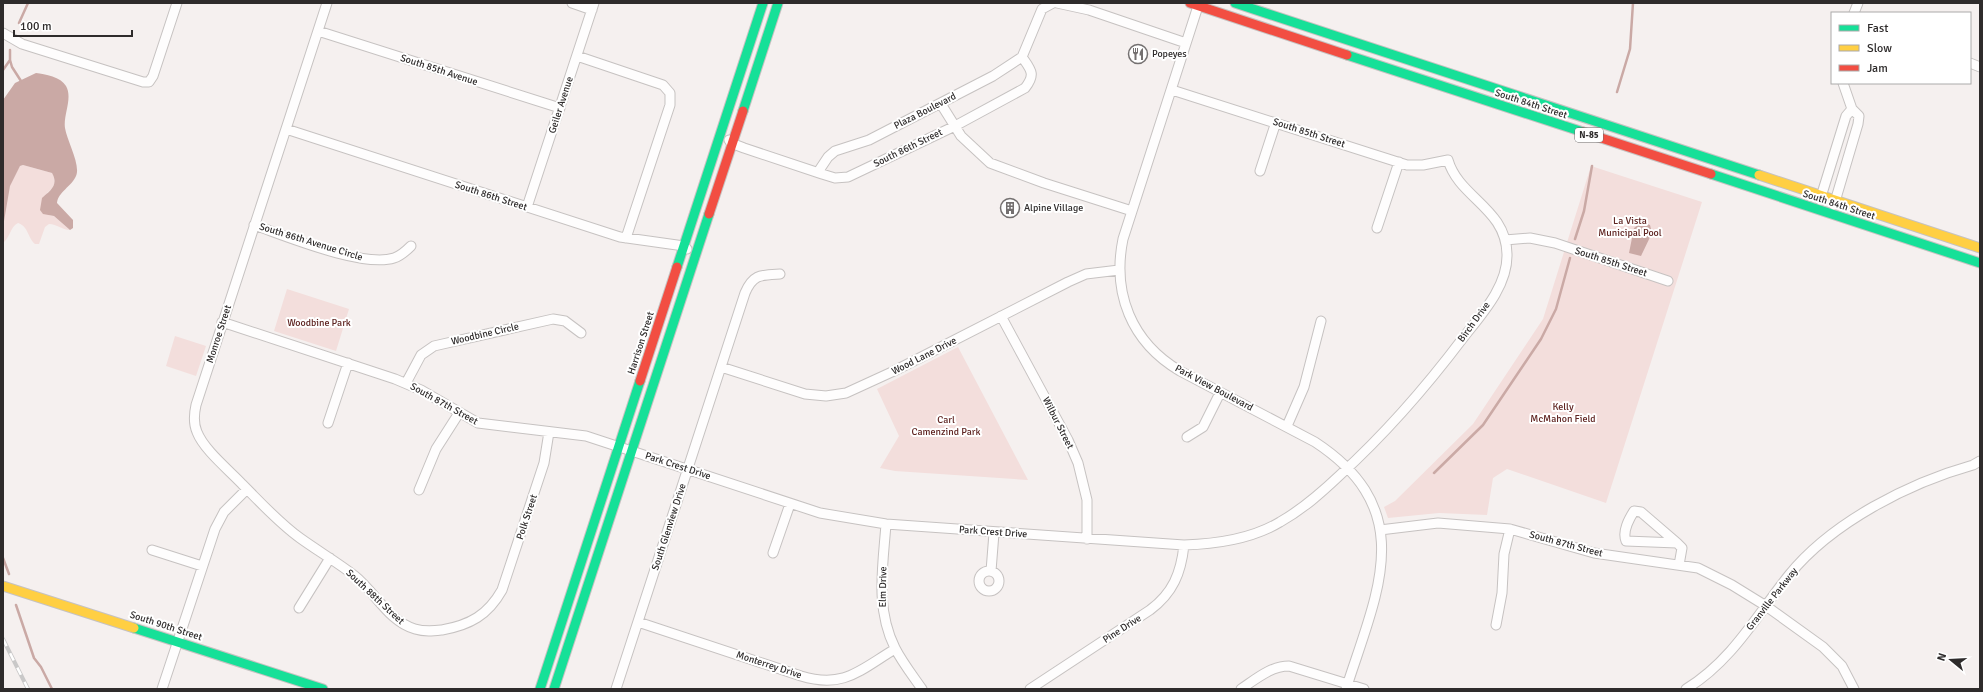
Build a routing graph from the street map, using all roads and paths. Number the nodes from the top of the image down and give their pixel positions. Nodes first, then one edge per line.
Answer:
1 (177, 3) edge
2 (327, 3) edge
3 (572, 3) edge
4 (763, 3) edge
5 (778, 3) edge
6 (1053, 3) edge
7 (1057, 3) edge
8 (1235, 3) edge
9 (1196, 4) edge
10 (593, 6) edge
11 (318, 31) junction
12 (3, 33) edge
13 (1186, 43) junction
14 (577, 56) junction
15 (1022, 57) junction
16 (1844, 84) edge
17 (1172, 90) junction
18 (941, 104) junction
19 (560, 108) junction
20 (1852, 109) junction
21 (1276, 122) junction
22 (955, 126) junction
23 (286, 130) junction
24 (722, 131) junction
25 (731, 143) junction
26 (1448, 160) joint
27 (1399, 162) junction
28 (1260, 171) dead end
29 (818, 172) junction
30 (1821, 196) junction
31 (1835, 200) junction
32 (528, 207) junction
33 (1817, 210) junction
34 (1132, 211) junction
35 (1831, 214) junction
36 (254, 225) junction
37 (1377, 228) dead end
38 (626, 238) junction
39 (1506, 240) junction
40 (411, 246) dead end
41 (684, 246) junction
42 (1980, 248) edge
43 (694, 257) junction
44 (1980, 264) edge
45 (1119, 270) junction
46 (780, 274) dead end
47 (1668, 281) dead end
48 (1001, 316) junction
49 (1321, 321) dead end
50 (222, 322) junction
51 (581, 333) dead end
52 (348, 364) junction
53 (721, 367) junction
54 (406, 383) junction
55 (1220, 393) junction
56 (459, 413) junction
57 (328, 422) dead end
58 (1287, 426) junction
59 (549, 432) junction
60 (1187, 437) dead end
61 (625, 449) junction
62 (1978, 465) edge
63 (1348, 467) junction
64 (688, 469) junction
65 (247, 489) junction
66 (419, 490) dead end
67 (790, 504) junction
68 (886, 524) junction
69 (1510, 529) junction
70 (1380, 530) junction
71 (994, 533) junction
72 (1087, 539) junction
73 (1677, 543) junction
74 (1184, 545) junction
75 (152, 550) dead end
76 (773, 553) dead end
77 (330, 558) junction
78 (1680, 565) junction
79 (202, 566) junction
80 (991, 571) dead end
81 (3, 586) edge
82 (497, 600) joint
83 (1766, 606) junction
84 (299, 608) dead end
85 (638, 622) junction
86 (1496, 625) dead end
87 (177, 642) junction
88 (895, 649) junction
89 (1347, 686) edge
90 (162, 689) edge
91 (323, 689) edge
92 (540, 689) edge
93 (554, 689) edge
94 (616, 689) edge
95 (922, 689) edge
96 (1030, 689) edge
97 (1241, 689) edge
98 (1364, 689) edge
99 (1686, 689) edge
100 (1854, 689) edge

1 - 12 street
2 - 11 street, Monroe Street
3 - 10 street
4 - 24 main road, Harrison Street
5 - 25 main road, Harrison Street
6 - 15 street
7 - 13 street
8 - 30 main road, South 84th Street / N-85
9 - 13 street, Park View Boulevard
9 - 33 main road, South 84th Street / N-85
10 - 14 street, Geiler Avenue
11 - 19 street, South 85th Avenue
11 - 23 street, Monroe Street
13 - 17 street, Park View Boulevard
14 - 19 street, Geiler Avenue
14 - 38 street
15 - 18 street, Plaza Boulevard
15 - 22 street
16 - 20 street
17 - 21 street, South 85th Street
17 - 34 street, Park View Boulevard
18 - 22 street
18 - 29 street, Plaza Boulevard
19 - 32 street, Geiler Avenue
20 - 30 street
20 - 31 street
21 - 27 street, South 85th Street
21 - 28 street
22 - 29 street, South 86th Street
22 - 34 street, South 86th Street
23 - 32 street, South 86th Street
23 - 36 street, Monroe Street
24 - 25 street
24 - 41 main road, Harrison Street
25 - 29 street, South 86th Street
25 - 43 main road, Harrison Street
26 - 27 street, South 85th Street
26 - 39 street, Birch Drive
27 - 37 street
30 - 31 main road, South 84th Street / N-85
30 - 33 street
31 - 35 street
31 - 42 main road, South 84th Street / N-85
32 - 38 street, South 86th Street
33 - 35 main road, South 84th Street / N-85
34 - 45 street, Park View Boulevard
35 - 44 main road, South 84th Street / N-85
36 - 40 street, South 86th Avenue Circle
36 - 50 street, Monroe Street
38 - 41 street, South 86th Street
39 - 47 street, South 85th Street
39 - 63 street, Birch Drive
41 - 43 street
41 - 61 main road, Harrison Street
43 - 61 main road, Harrison Street
45 - 48 street, Wood Lane Drive
45 - 55 street, Park View Boulevard
46 - 53 street, South Glenview Drive
48 - 53 street, Wood Lane Drive
48 - 72 street, Wilbur Street
49 - 58 street
50 - 52 street, South 87th Street
50 - 65 street, Monroe Street
51 - 54 street, Woodbine Circle
52 - 54 street, South 87th Street
52 - 57 street
53 - 64 street, South Glenview Drive
54 - 56 street, South 87th Street
55 - 58 street, Park View Boulevard
55 - 60 street
56 - 59 street, South 87th Street
56 - 66 street
58 - 63 street, Park View Boulevard
59 - 61 street, South 87th Street
59 - 82 street, Polk Street
61 - 64 street, Park Crest Drive
61 - 92 main road, Harrison Street
61 - 93 main road, Harrison Street
62 - 83 street, Granville Parkway
63 - 70 street, Park View Boulevard
63 - 74 street, Park Crest Drive
64 - 67 street, Park Crest Drive
64 - 85 street, South Glenview Drive
65 - 77 street, South 88th Street
65 - 79 street
67 - 68 street, Park Crest Drive
67 - 76 street
68 - 71 street, Park Crest Drive
68 - 88 street, Elm Drive
69 - 70 street, South 87th Street
69 - 78 street, South 87th Street
69 - 86 street
70 - 89 street, Park View Boulevard
71 - 72 street, Park Crest Drive
71 - 80 street
72 - 74 street, Park Crest Drive
73 - 73 street
73 - 78 street
74 - 96 street, Pine Drive
75 - 79 street
77 - 82 street, South 88th Street
77 - 84 street
78 - 83 street, South 87th Street
79 - 87 street
81 - 87 main road, South 90th Street
83 - 99 street, Granville Parkway
83 - 100 street, South 87th Street
85 - 88 street, Monterrey Drive
85 - 94 street, South Glenview Drive
87 - 90 street
87 - 91 main road, South 90th Street
88 - 95 street, Elm Drive
89 - 97 street
89 - 98 street

